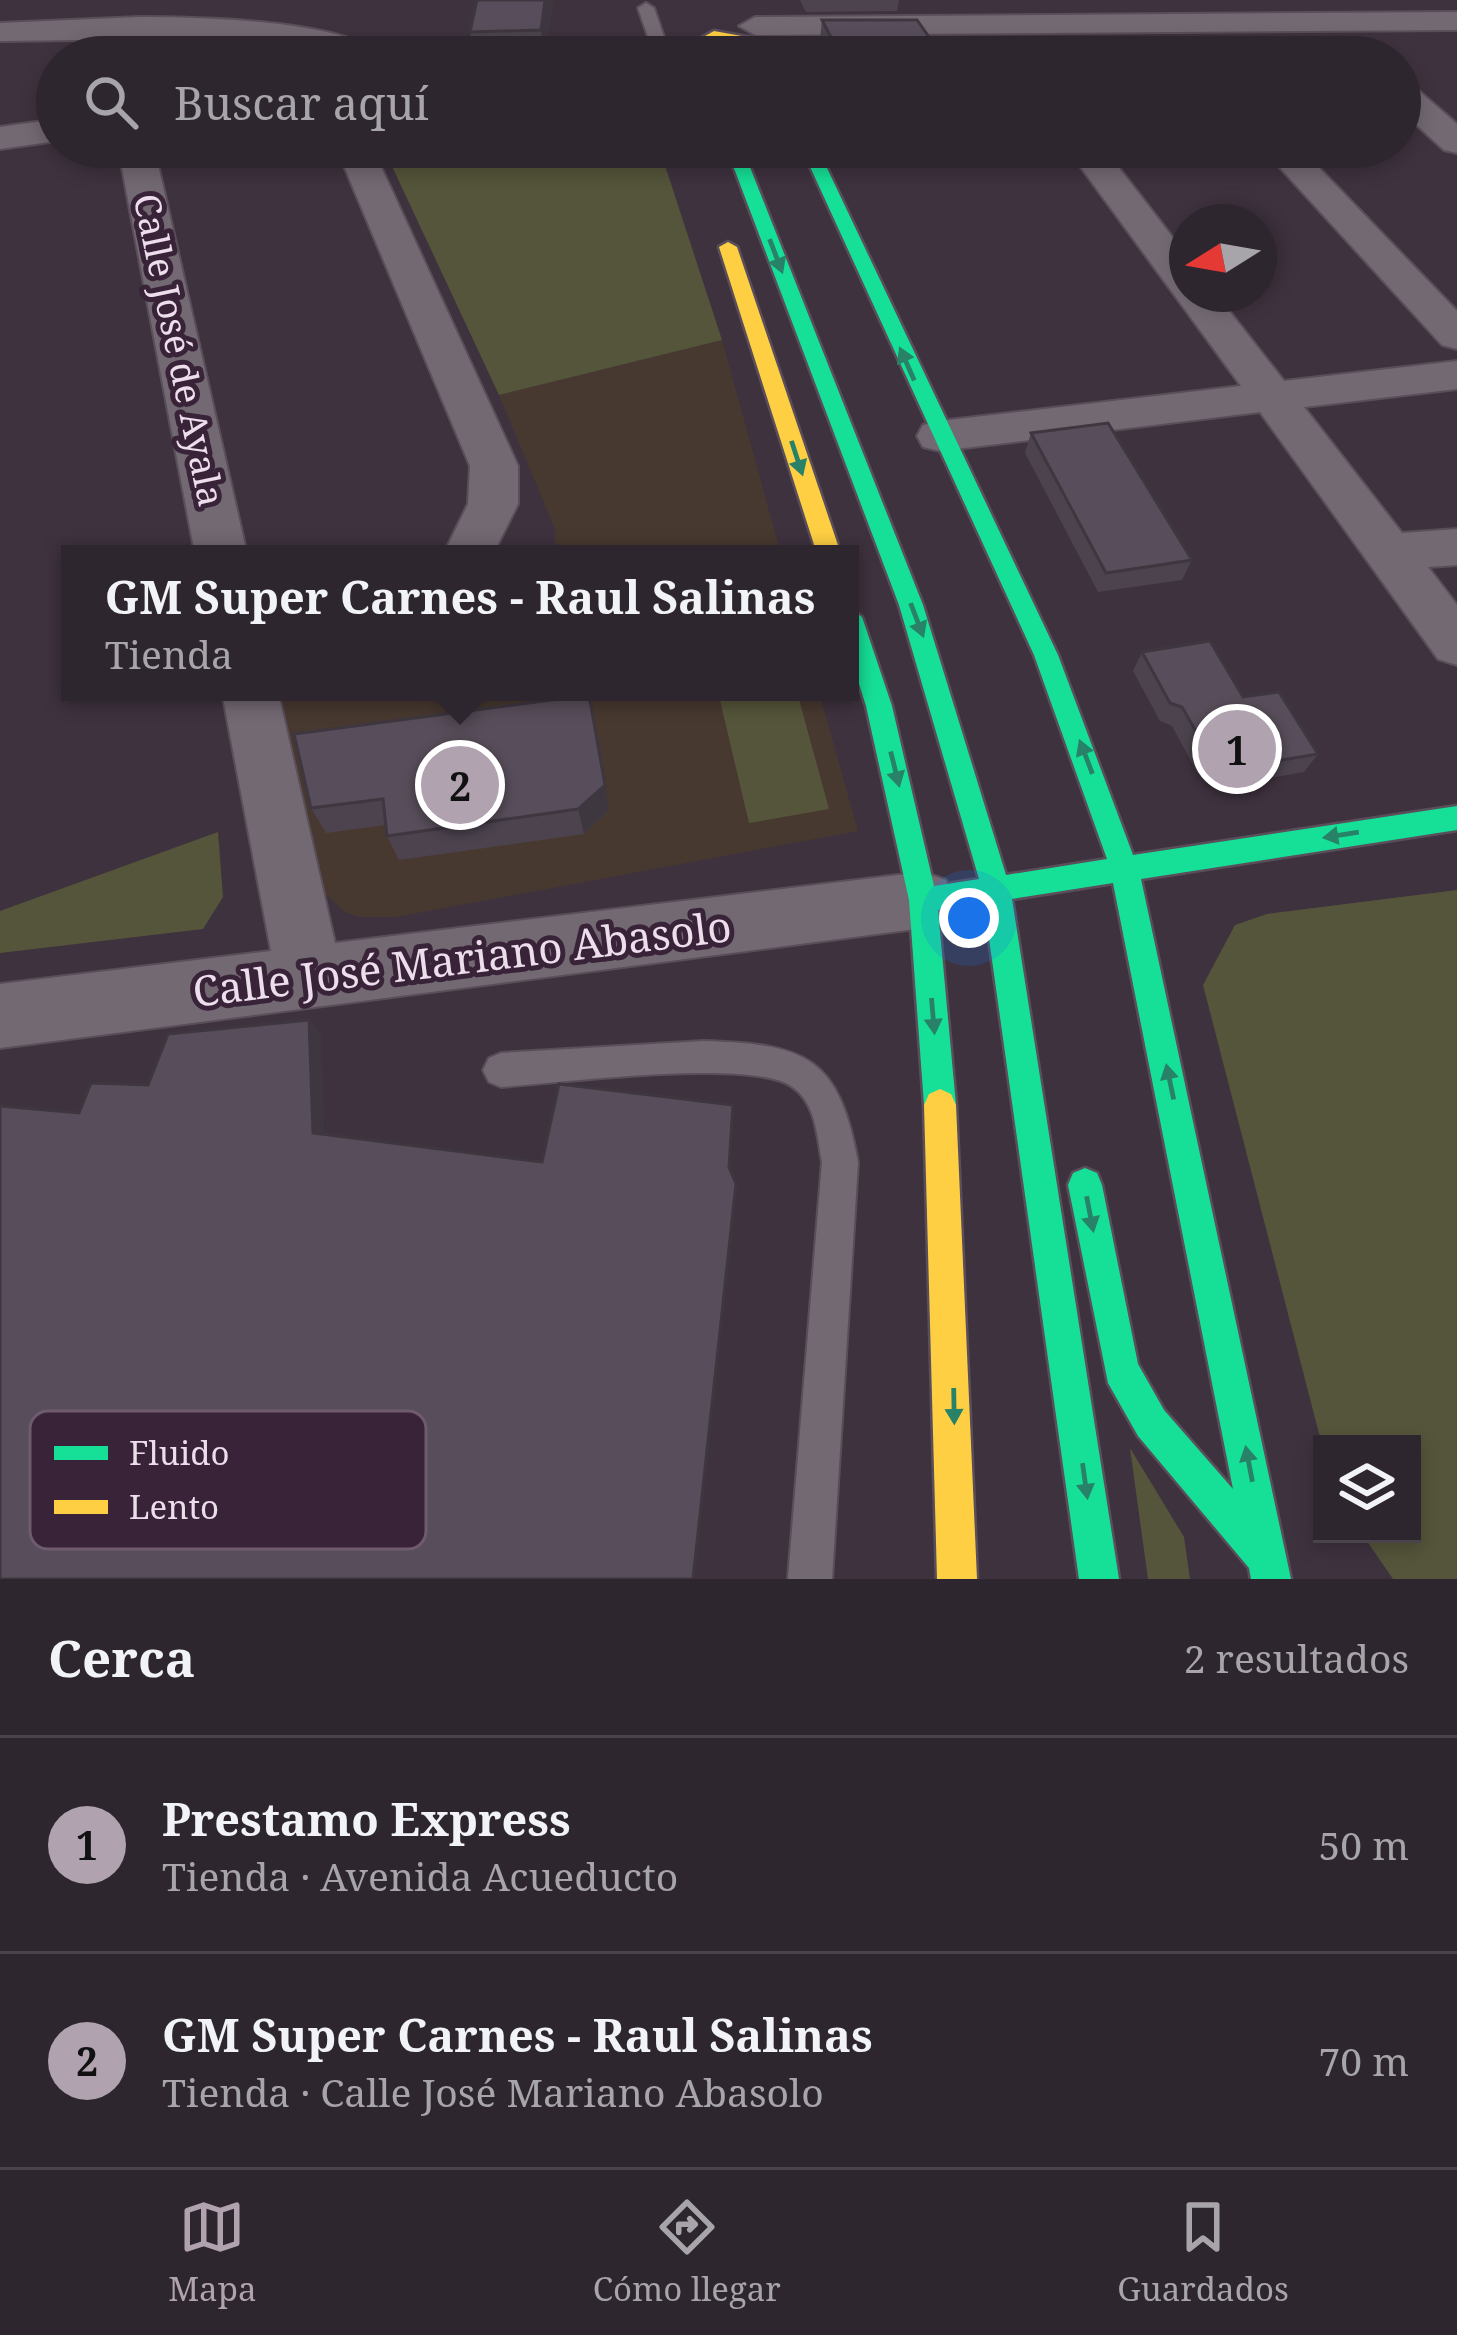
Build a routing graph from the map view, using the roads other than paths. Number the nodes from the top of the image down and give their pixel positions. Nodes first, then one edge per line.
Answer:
1 (710, 0) edge
2 (646, 8) dead end
3 (1457, 21) edge
4 (1162, 22) junction
5 (1321, 22) junction
6 (992, 24) junction
7 (757, 31) edge
8 (0, 32) edge
9 (297, 36) edge
10 (656, 36) edge
11 (722, 36) edge
12 (1001, 36) edge
13 (1175, 36) edge
14 (1337, 36) edge
15 (1421, 110) edge
16 (36, 133) edge
17 (0, 138) edge
18 (1457, 142) edge
19 (140, 168) edge
20 (363, 168) edge
21 (742, 168) edge
22 (819, 168) edge
23 (1100, 168) edge
24 (1299, 168) edge
25 (718, 215) dead end
26 (1169, 260) edge
27 (1208, 312) edge
28 (1457, 336) edge
29 (1457, 375) edge
30 (1270, 394) junction
31 (940, 436) junction
32 (219, 545) edge
33 (473, 545) edge
34 (826, 545) edge
35 (1457, 547) edge
36 (1390, 552) junction
37 (1457, 644) edge
38 (859, 645) edge
39 (252, 701) edge
40 (1457, 818) edge
41 (1124, 868) junction
42 (996, 888) junction
43 (923, 900) junction
44 (310, 980) junction
45 (0, 1016) edge
46 (501, 1070) dead end
47 (1027, 1074) junction
48 (1059, 1107) dead end
49 (1079, 1155) dead end
50 (1274, 1572) edge
51 (810, 1579) edge
52 (957, 1579) edge
53 (1099, 1579) edge

1 - 7 main road
2 - 10 lane
3 - 5 street
4 - 5 street
4 - 6 street
4 - 13 street
5 - 14 street
6 - 7 street
6 - 12 street
7 - 11 main road
8 - 9 street
15 - 18 street
16 - 17 street
19 - 32 street, Calle José de Ayala
20 - 33 street
21 -> 42 main road
31 -> 22 main road
23 - 26 street
24 - 28 street
25 -> 34 main road
27 - 30 street
29 - 30 street
30 - 31 street
30 - 36 street
41 -> 31 main road
35 - 36 street
36 - 37 street
38 -> 43 main road
39 - 44 street
40 -> 41 main road
41 - 42 main road
50 -> 41 main road
42 - 43 main road
42 - 47 main road
43 - 44 street, Calle José Mariano Abasolo
43 -> 52 main road
44 - 45 street, Calle José Mariano Abasolo
46 - 51 lane
47 - 48 main road
47 -> 53 main road
49 -> 50 main road

